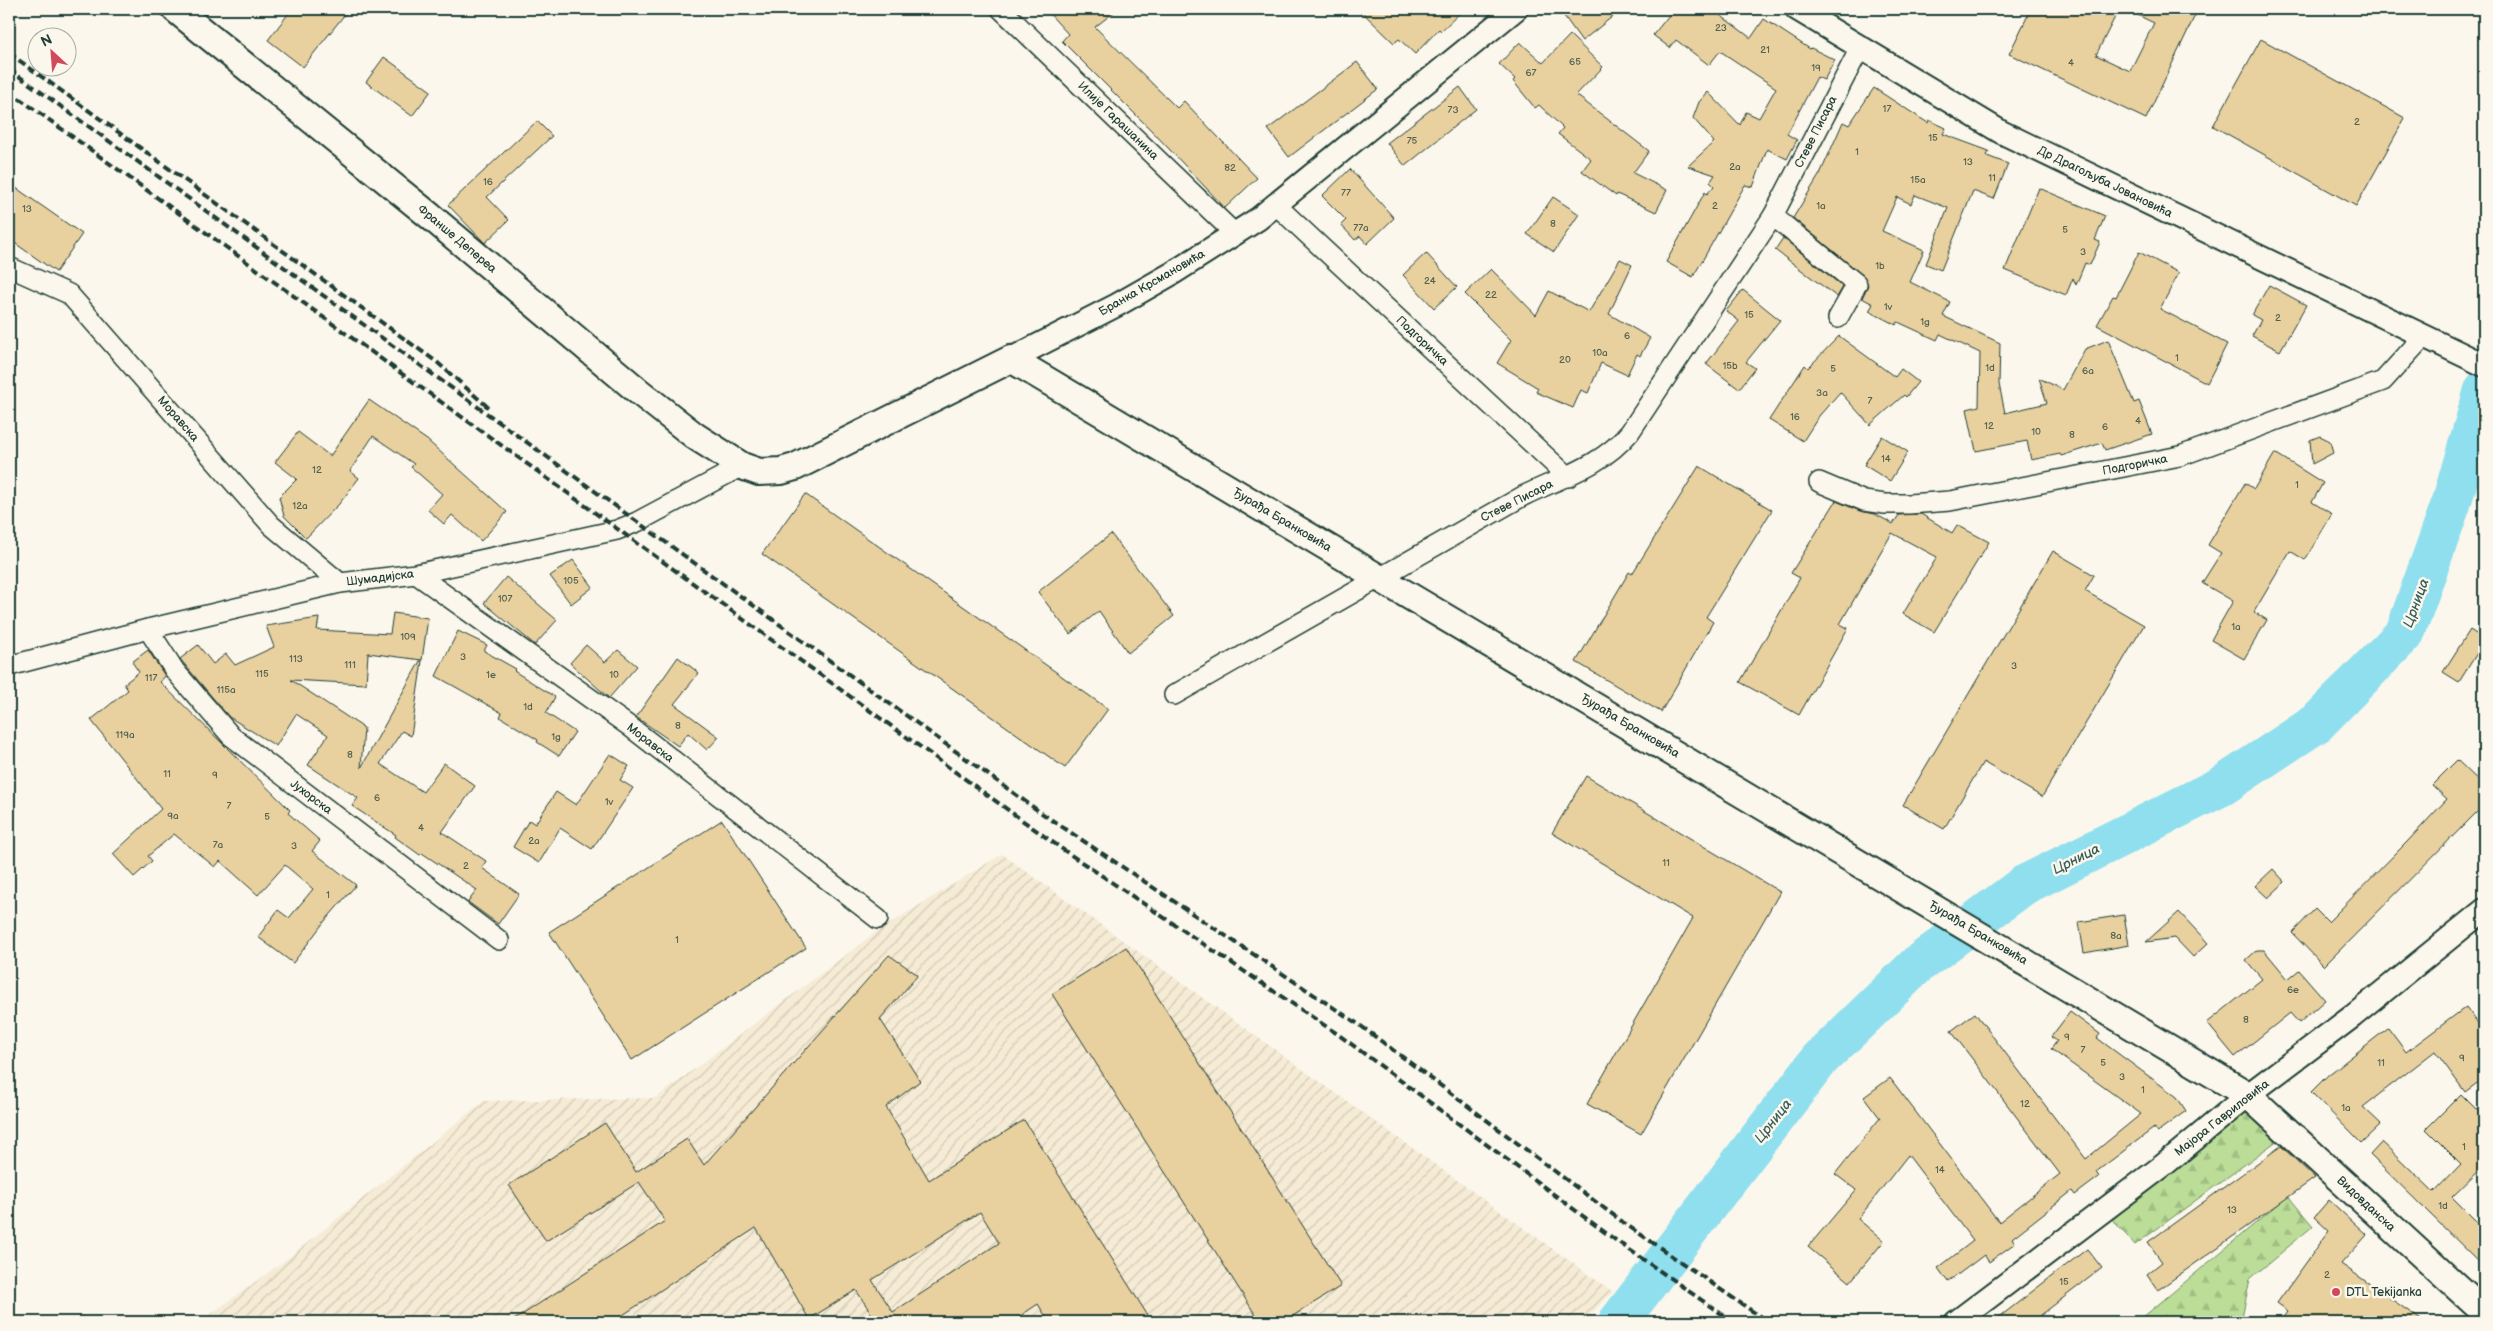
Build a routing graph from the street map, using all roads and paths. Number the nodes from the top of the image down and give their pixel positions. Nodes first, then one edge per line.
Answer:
1 (175, 9) edge
2 (1001, 9) edge
3 (1516, 9) edge
4 (1797, 9) edge
5 (1860, 48) junction
6 (1276, 204) junction
7 (1773, 216) junction
8 (1235, 234) junction
9 (9, 267) edge
10 (1838, 318) dead end
11 (2424, 336) junction
12 (1011, 359) junction
13 (2484, 365) edge
14 (742, 466) junction
15 (1568, 477) junction
16 (1819, 482) dead end
17 (416, 574) junction
18 (1380, 578) junction
19 (340, 582) junction
20 (148, 629) junction
21 (9, 666) edge
22 (1174, 695) dead end
23 (2484, 910) edge
24 (878, 919) dead end
25 (500, 940) dead end
26 (2248, 1096) junction
27 (2484, 1312) edge
28 (1956, 1322) edge

1 - 14 main road, Франше Депереа
2 - 8 street, Илије Гарашанина
3 - 6 street, Бранка Крсмановића
4 - 5 street, Др Драгољуба Јовановића
5 - 7 street, Стеве Писара
5 - 11 street, Др Драгољуба Јовановића
6 - 8 street, Бранка Крсмановића
6 - 15 street, Подгоричка
7 - 10 street
7 - 15 street, Стеве Писара
8 - 12 street, Бранка Крсмановића
9 - 19 street, Моравска
11 - 13 street, Др Драгољуба Јовановића
11 - 16 street, Подгоричка
12 - 14 main road, Бранка Крсмановића
12 - 18 main road, Ђурађа Бранковића
14 - 17 street, Шумадијска
15 - 18 street, Стеве Писара
17 - 19 street, Шумадијска
17 - 24 street, Моравска
18 - 22 street, Стеве Писара
18 - 26 main road, Ђурађа Бранковића
19 - 20 street, Шумадијска
20 - 21 street, Шумадијска
20 - 25 street, Јухорска
23 - 26 street, Мајора Гавриловића
26 - 27 main road, Видовданска
26 - 28 street, Мајора Гавриловића

